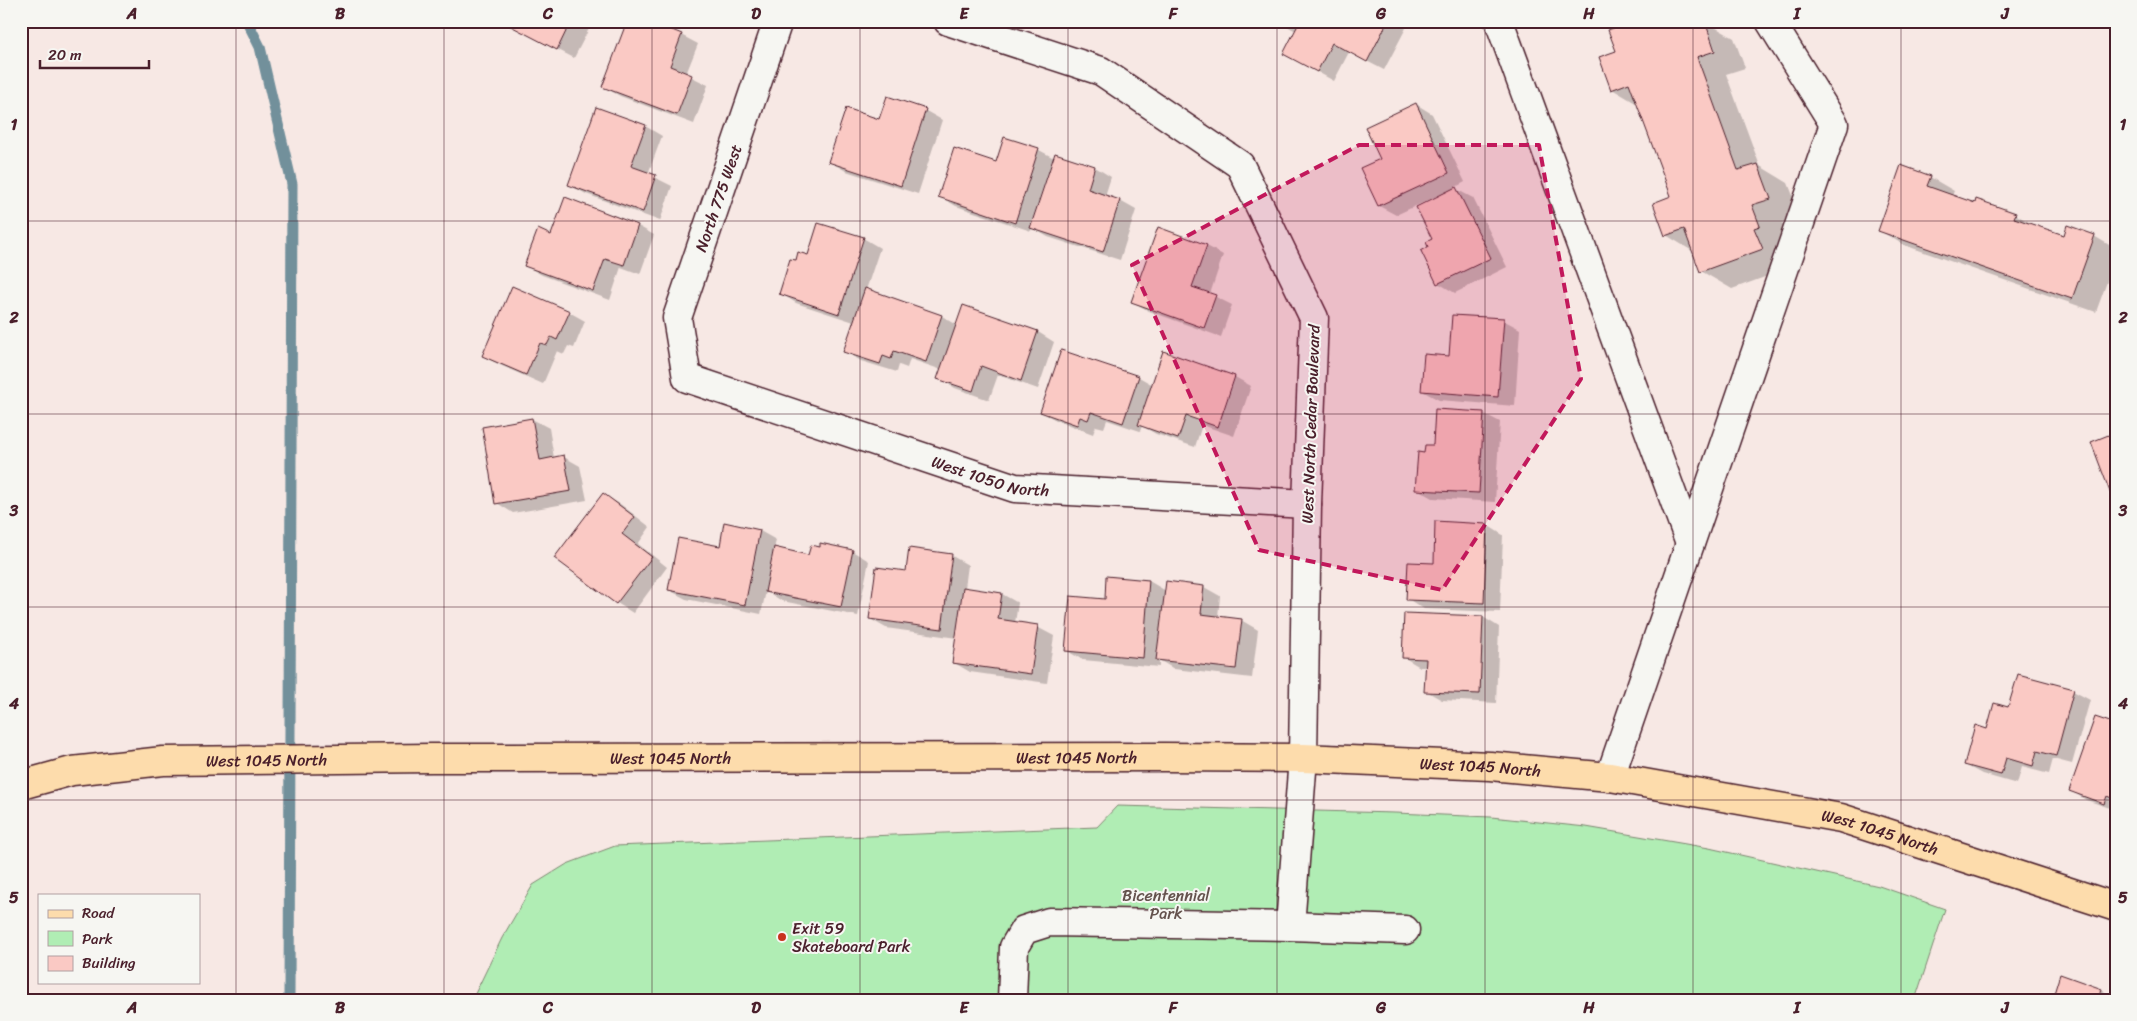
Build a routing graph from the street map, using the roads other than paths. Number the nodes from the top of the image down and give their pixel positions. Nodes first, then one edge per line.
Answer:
1 (778, 21) edge
2 (948, 21) edge
3 (1499, 21) edge
4 (1770, 21) edge
5 (687, 378) joint
6 (1307, 504) junction
7 (1690, 543) junction
8 (1303, 758) junction
9 (1610, 777) junction
10 (21, 785) edge
11 (2116, 907) edge
12 (1290, 926) junction
13 (1405, 930) dead end
14 (1012, 1000) edge

1 - 5 street, North 775 West
2 - 6 street, West North Cedar Boulevard
3 - 7 street
4 - 7 street
5 - 6 street, West 1050 North
6 - 8 street, West North Cedar Boulevard
7 - 9 street
8 - 9 main road, West 1045 North
8 - 10 main road, West 1045 North
8 - 12 street, West North Cedar Boulevard
9 - 11 main road, West 1045 North
12 - 13 street
12 - 14 street

